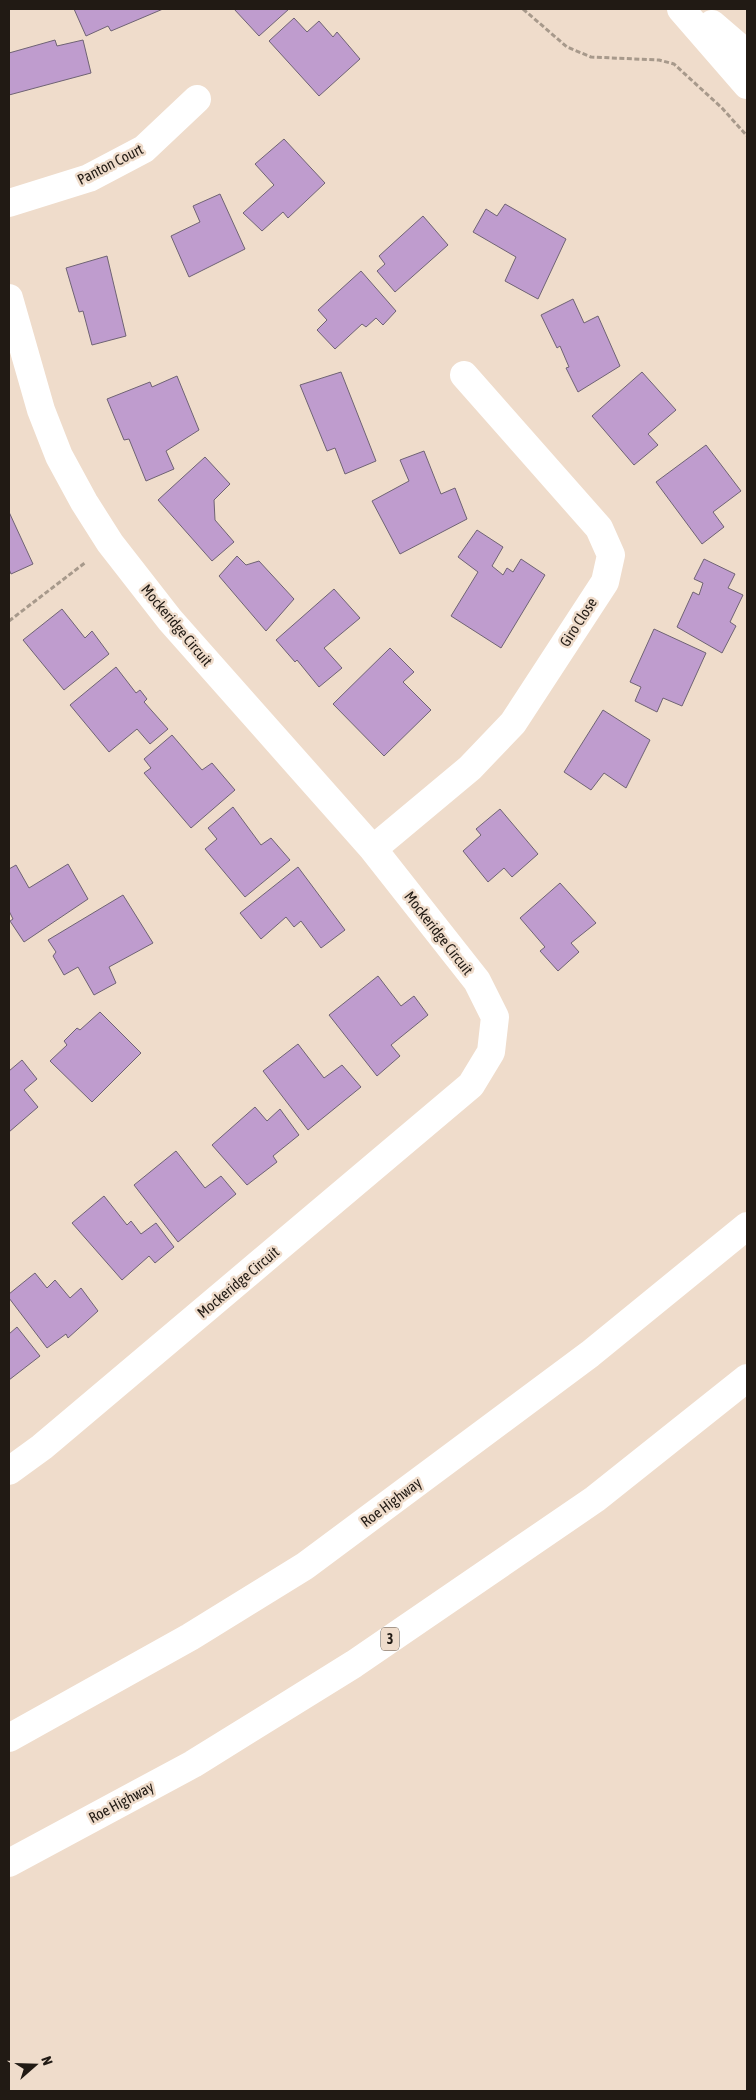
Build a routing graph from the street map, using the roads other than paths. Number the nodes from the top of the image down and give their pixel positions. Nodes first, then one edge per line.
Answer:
1 (681, 9) edge
2 (694, 9) edge
3 (747, 54) edge
4 (747, 85) edge
5 (197, 99) dead end
6 (9, 203) edge
7 (9, 298) edge
8 (464, 375) dead end
9 (373, 849) junction
10 (747, 1226) edge
11 (747, 1378) edge
12 (9, 1471) edge
13 (9, 1738) edge
14 (9, 1863) edge

1 - 4 main road
2 - 3 main road
5 - 6 main road, Panton Court
7 - 9 main road, Mockeridge Circuit
8 - 9 main road, Giro Close
9 - 12 main road, Mockeridge Circuit
10 - 13 main road, Roe Highway
11 - 14 main road, Roe Highway / 3

